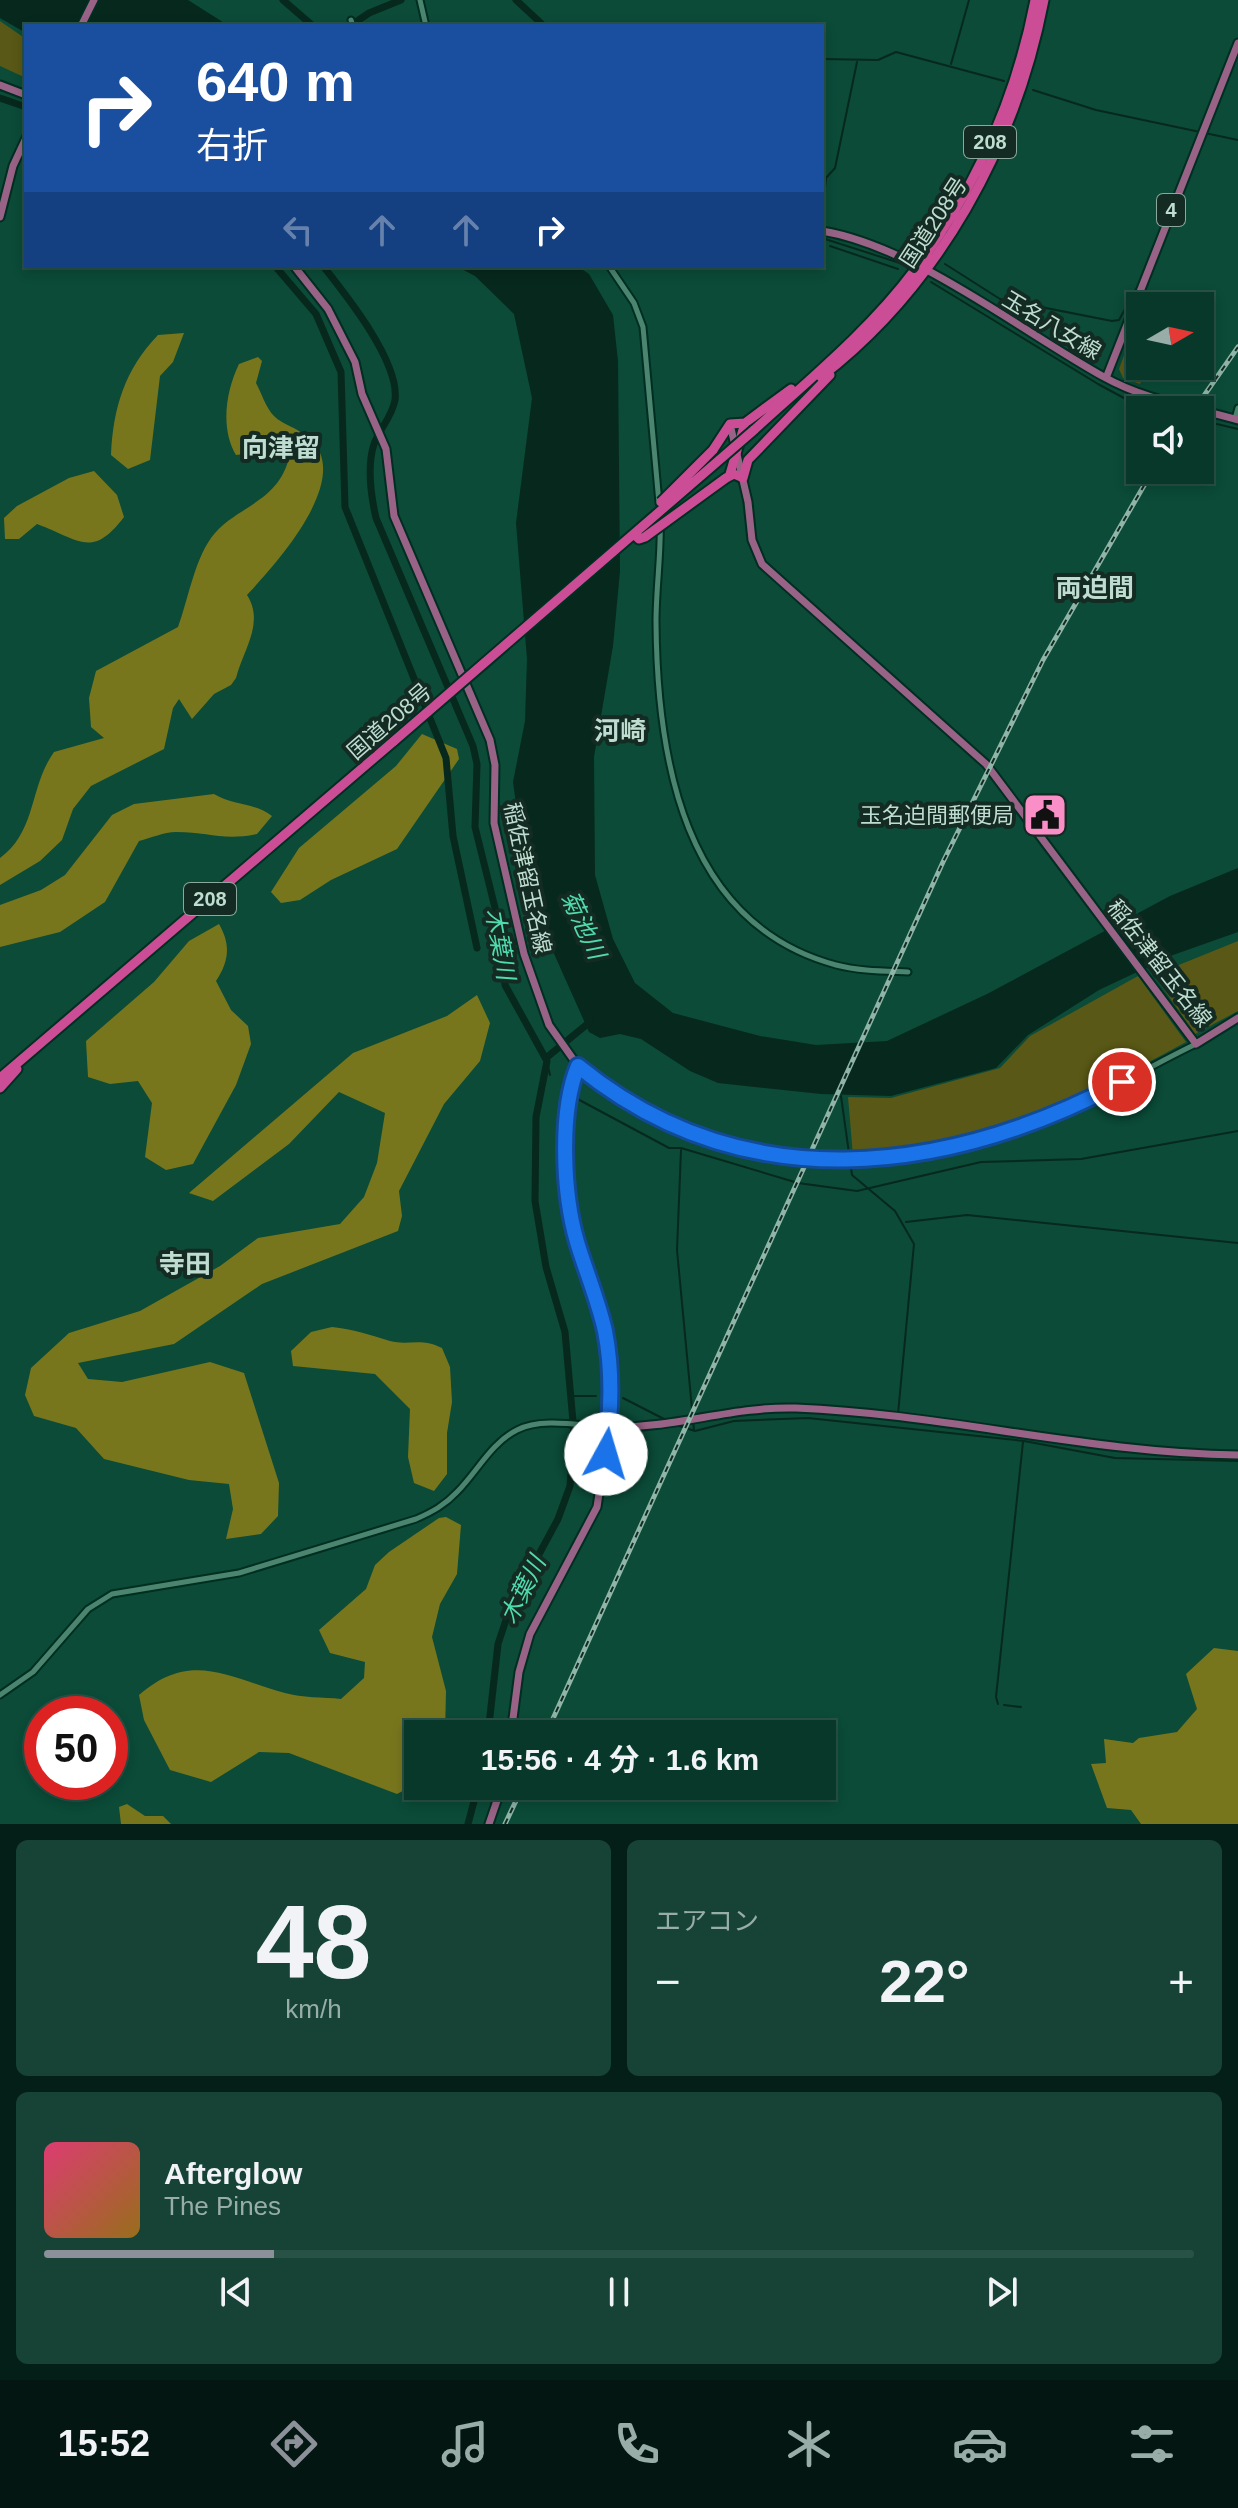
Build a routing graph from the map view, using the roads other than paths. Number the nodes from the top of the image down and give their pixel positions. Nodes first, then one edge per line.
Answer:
1 (94, 0) edge
2 (420, 0) edge
3 (1035, 0) edge
4 (1044, 0) edge
5 (82, 24) edge
6 (426, 24) edge
7 (1238, 43) edge
8 (0, 85) edge
9 (24, 94) edge
10 (24, 142) edge
11 (0, 217) edge
12 (824, 232) edge
13 (296, 268) edge
14 (610, 268) edge
15 (921, 269) junction
16 (852, 337) junction
17 (865, 338) junction
18 (1106, 378) junction
19 (1238, 408) edge
20 (773, 413) junction
21 (1237, 419) edge
22 (745, 423) junction
23 (730, 424) junction
24 (761, 446) junction
25 (713, 450) junction
26 (736, 450) junction
27 (728, 476) junction
28 (743, 478) junction
29 (634, 534) junction
30 (614, 550) junction
31 (908, 972) dead end
32 (1238, 1018) edge
33 (1193, 1041) junction
34 (27, 1057) junction
35 (578, 1066) junction
36 (0, 1078) edge
37 (0, 1088) edge
38 (607, 1427) junction
39 (1238, 1455) edge
40 (0, 1695) edge
41 (513, 1720) edge
42 (497, 1800) edge
43 (489, 1824) edge

1 - 5 main road
2 - 6 street
3 - 15 highway, 国道208号 / 208
4 - 15 highway, 国道208号 / 208
7 - 18 main road, 玉名八女線 / 4
8 - 9 main road
10 - 11 main road
12 - 15 main road, 玉名八女線
13 - 35 main road, 稲佐津留玉名線
14 - 31 street
15 - 16 highway, 国道208号 / 208
15 - 17 highway, 国道208号 / 208
15 - 18 main road, 玉名八女線
16 - 20 highway, 国道208号 / 208
16 - 22 highway
17 - 20 highway, 国道208号 / 208
17 - 24 highway
18 - 21 main road
19 - 21 street
20 - 29 highway, 国道208号 / 208, bridge
22 - 23 highway
22 - 26 highway
23 - 25 highway
23 - 26 main road, 稲佐津留玉名線
24 - 26 highway
24 - 28 highway
25 - 26 highway
25 - 30 highway, bridge
26 - 27 highway
26 - 28 main road, 稲佐津留玉名線
27 - 28 highway
27 - 29 highway, bridge
28 - 33 main road, 稲佐津留玉名線
29 - 30 highway, 国道208号 / 208, bridge
30 - 34 highway, 国道208号 / 208, bridge
32 - 33 main road, 稲佐津留玉名線
33 - 35 street
34 - 36 highway, 国道208号 / 208
34 - 37 highway, 国道208号 / 208
35 - 38 main road
38 - 39 main road
38 - 40 street
38 - 41 main road
42 - 43 main road

